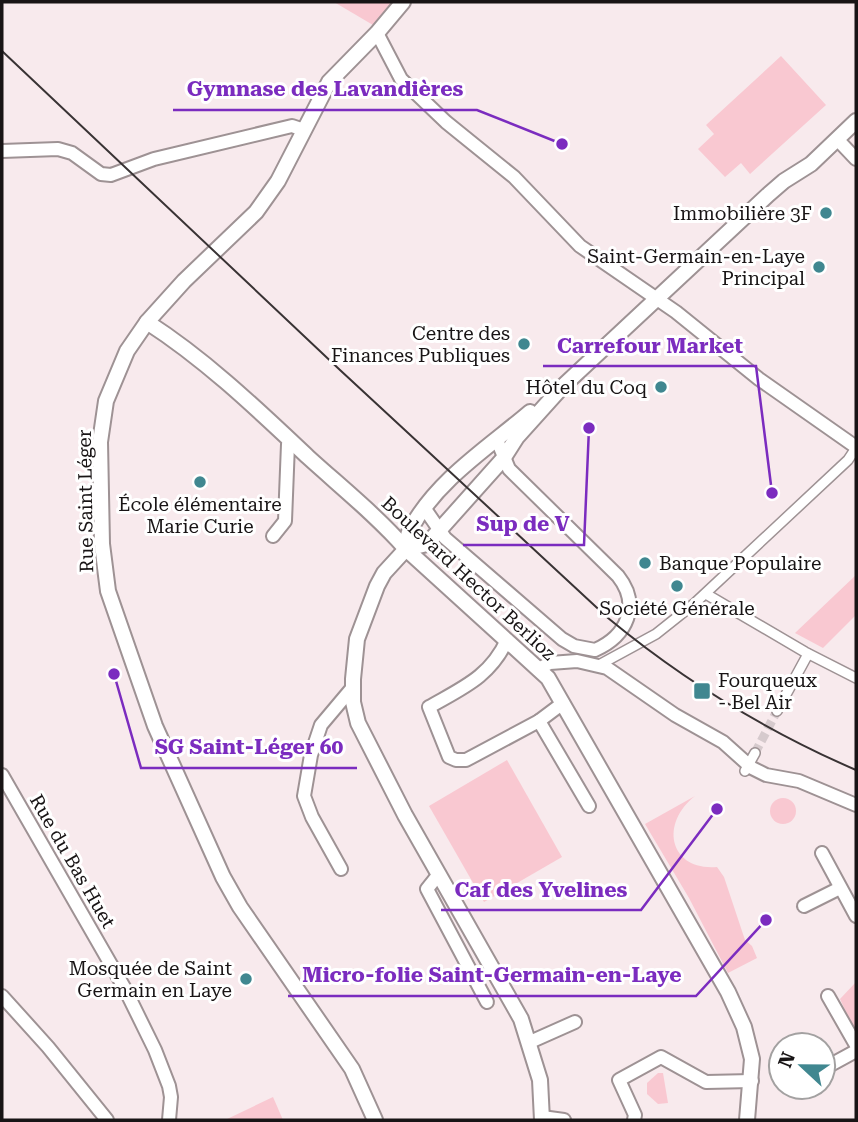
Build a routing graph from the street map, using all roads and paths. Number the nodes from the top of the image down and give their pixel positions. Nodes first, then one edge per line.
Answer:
1 (402, 2) edge
2 (377, 33) junction
3 (856, 121) edge
4 (304, 130) junction
5 (837, 139) junction
6 (2, 151) edge
7 (856, 159) edge
8 (656, 298) junction
9 (147, 323) junction
10 (562, 387) junction
11 (497, 440) junction
12 (292, 441) junction
13 (856, 448) edge
14 (503, 459) junction
15 (425, 509) junction
16 (439, 532) junction
17 (273, 536) dead end
18 (406, 549) junction
19 (706, 594) junction
20 (507, 640) junction
21 (808, 653) junction
22 (599, 665) junction
23 (538, 669) junction
24 (856, 678) edge
25 (353, 687) junction
26 (563, 703) junction
27 (777, 711) tunnel mouth
28 (539, 721) junction
29 (755, 752) tunnel mouth
30 (747, 769) junction
31 (2, 775) edge
32 (856, 805) edge
33 (589, 806) dead end
34 (822, 853) dead end
35 (341, 869) dead end
36 (439, 874) junction
37 (841, 888) junction
38 (804, 906) dead end
39 (856, 916) edge
40 (2, 996) edge
41 (828, 996) dead end
42 (487, 1002) dead end
43 (575, 1022) dead end
44 (530, 1042) junction
45 (856, 1045) edge
46 (856, 1051) edge
47 (837, 1061) edge
48 (752, 1081) junction
49 (542, 1119) edge
50 (107, 1120) edge
51 (169, 1120) edge
52 (375, 1120) edge
53 (564, 1120) edge
54 (634, 1120) edge
55 (747, 1120) edge

1 - 2 street, Rue Saint Léger
2 - 4 street, Rue Saint Léger
2 - 8 street
3 - 5 street
4 - 6 street
4 - 9 street, Rue Saint Léger
5 - 7 street
5 - 8 street
8 - 10 street
8 - 13 street
9 - 12 street, Boulevard Hector Berlioz
9 - 52 street, Rue Saint Léger
10 - 11 street
10 - 14 street
11 - 14 street
11 - 15 street
12 - 17 street
12 - 18 street, Boulevard Hector Berlioz
13 - 19 street
14 - 16 street
14 - 16 street
15 - 16 street
15 - 18 street
16 - 18 street
18 - 20 street, Boulevard Hector Berlioz
18 - 25 street
19 - 21 street
19 - 22 street
20 - 23 street, Boulevard Hector Berlioz
20 - 28 street
21 - 24 street
21 - 27 street
22 - 23 street
22 - 30 street
23 - 26 street, Boulevard Hector Berlioz
25 - 35 street
25 - 36 street
26 - 28 street
26 - 48 street, Boulevard Hector Berlioz
28 - 33 street
29 - 30 street
30 - 32 street
31 - 51 street, Rue du Bas Huet
34 - 37 street
36 - 42 street
36 - 44 street
37 - 38 street
37 - 39 street
40 - 50 street
41 - 45 street
43 - 44 street
44 - 49 street
46 - 47 street
48 - 54 street
48 - 55 street, Boulevard Hector Berlioz
49 - 53 street

